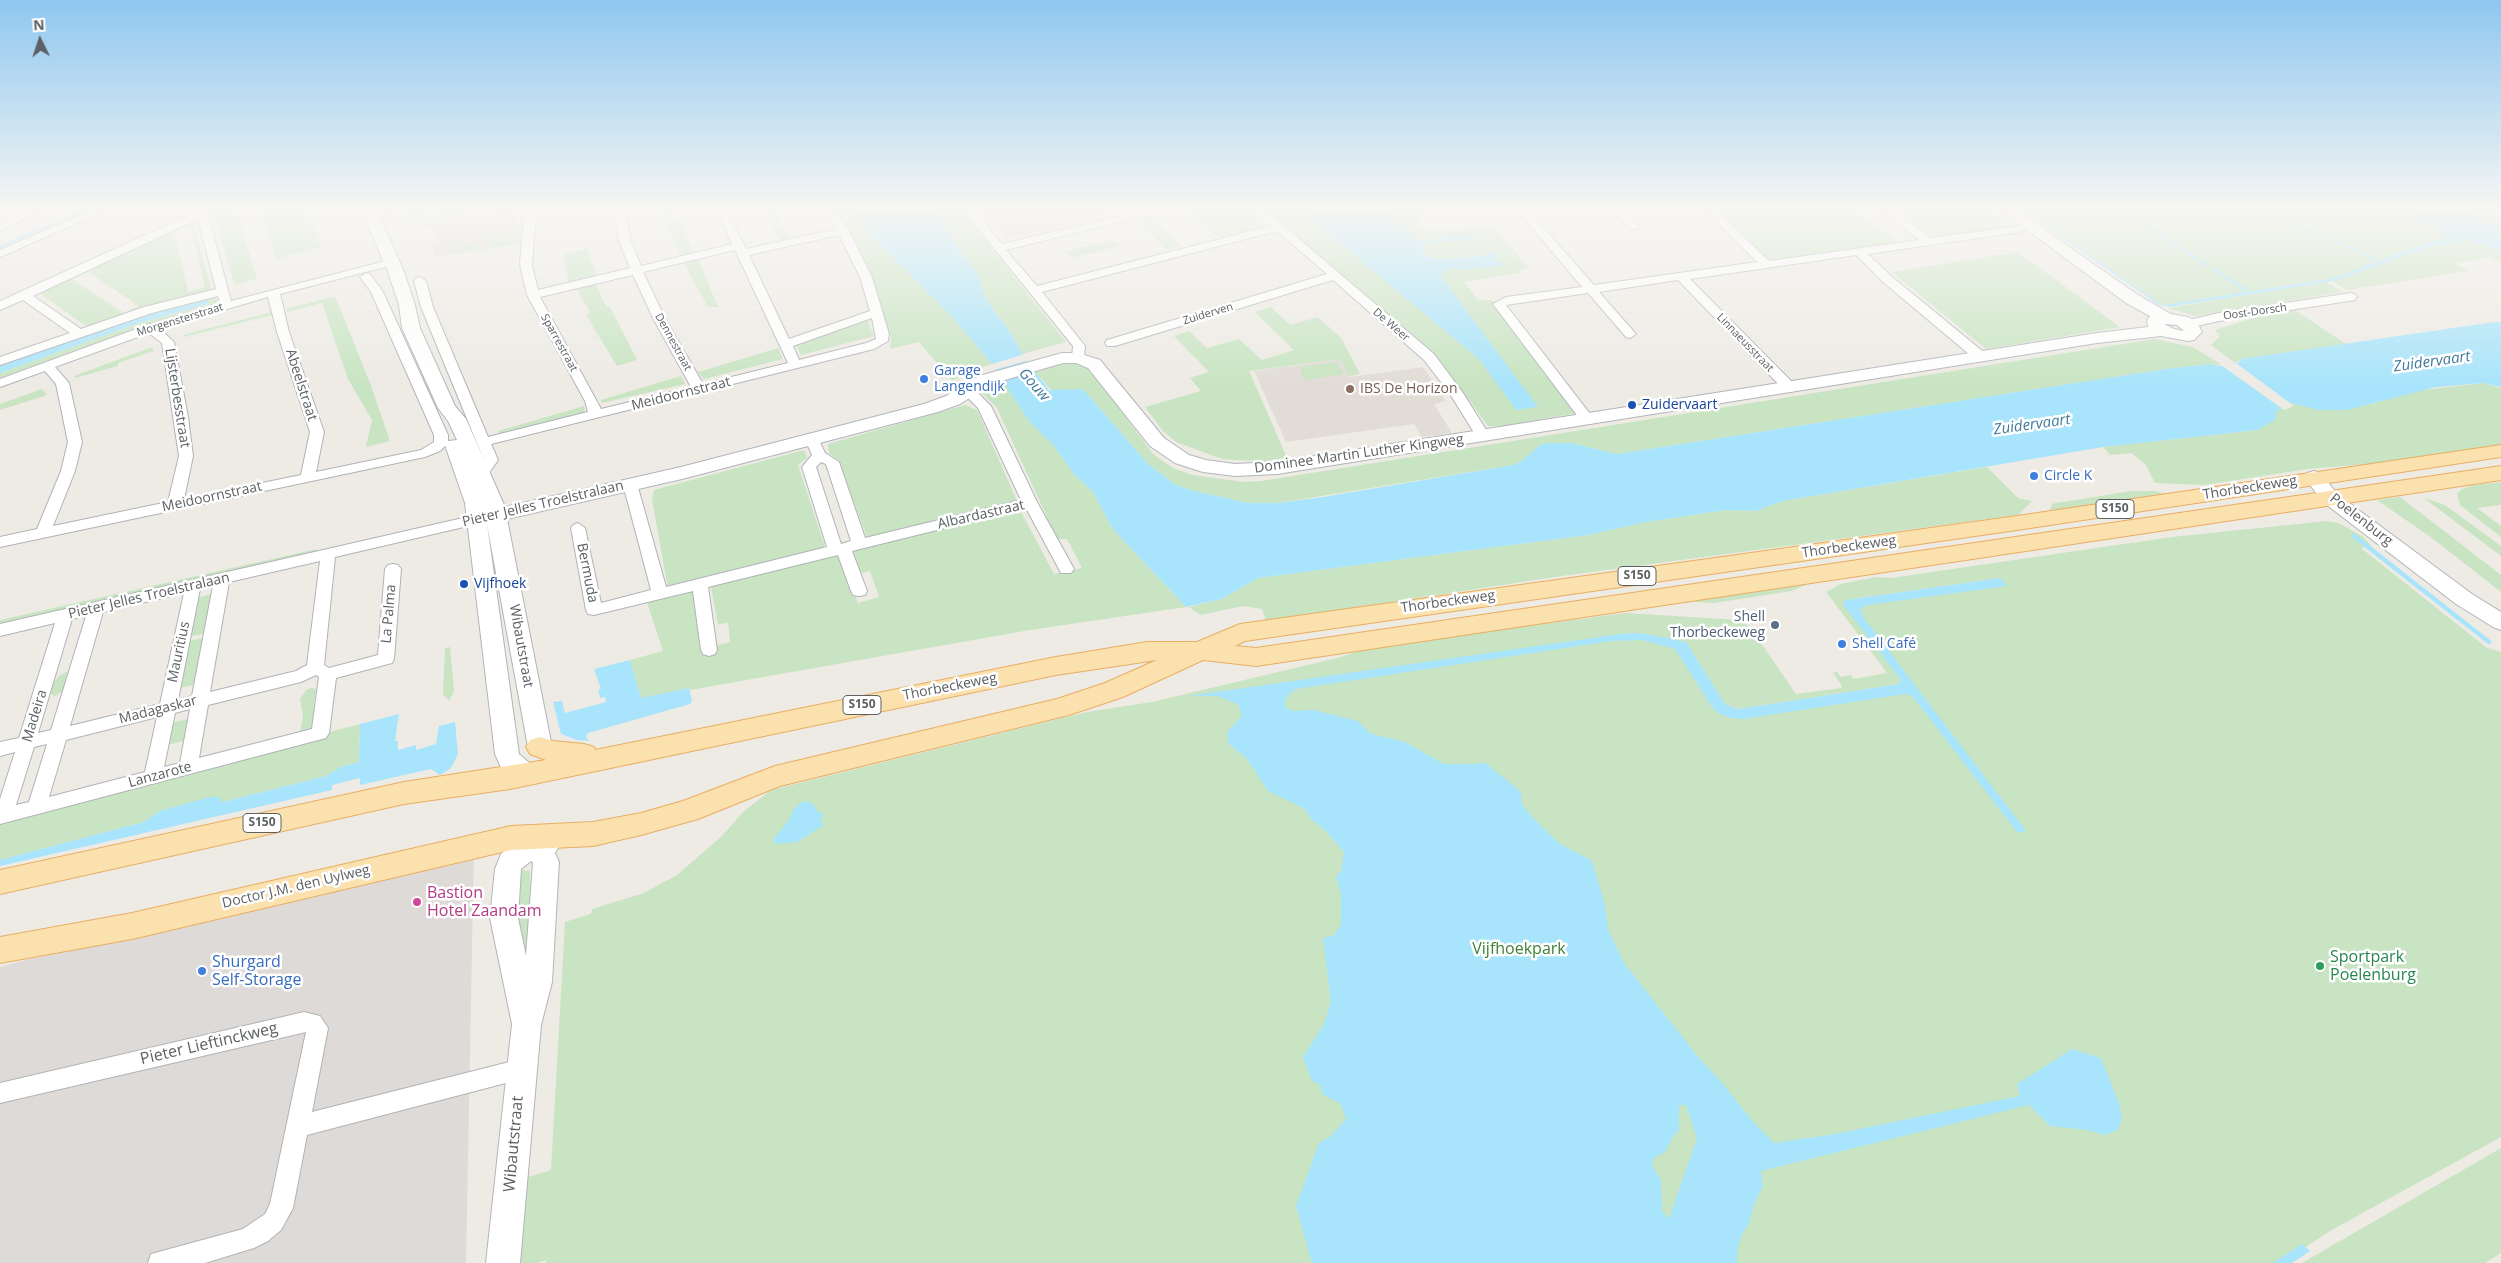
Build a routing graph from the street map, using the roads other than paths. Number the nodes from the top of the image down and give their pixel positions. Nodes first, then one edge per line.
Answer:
1 (80, 269) edge
2 (218, 269) edge
3 (366, 269) edge
4 (385, 269) edge
5 (389, 269) edge
6 (527, 269) edge
7 (636, 269) joint
8 (751, 269) edge
9 (862, 269) edge
10 (1016, 269) edge
11 (1115, 269) edge
12 (1326, 269) edge
13 (1573, 269) edge
14 (1739, 269) edge
15 (1877, 269) edge
16 (2091, 269) edge
17 (1334, 276) junction
18 (366, 277) dead end
19 (1681, 277) junction
20 (420, 281) dead end
21 (1590, 289) junction
22 (1033, 290) junction
23 (222, 291) junction
24 (382, 291) junction
25 (273, 292) junction
26 (24, 295) junction
27 (533, 295) junction
28 (2351, 297) dead end
29 (407, 305) junction
30 (0, 306) edge
31 (226, 306) junction
32 (427, 307) junction
33 (875, 313) junction
34 (2160, 324) junction
35 (2188, 324) joint
36 (151, 328) junction
37 (411, 328) junction
38 (78, 333) junction
39 (1630, 334) dead end
40 (1111, 343) dead end
41 (787, 344) junction
42 (1981, 356) junction
43 (1078, 358) junction
44 (0, 361) edge
45 (795, 364) junction
46 (47, 366) junction
47 (0, 383) edge
48 (1788, 387) junction
49 (699, 389) junction
50 (968, 391) junction
51 (447, 408) junction
52 (596, 415) junction
53 (1587, 419) junction
54 (447, 436) junction
55 (1483, 436) junction
56 (484, 442) junction
57 (815, 447) junction
58 (2501, 451) edge
59 (482, 473) junction
60 (2501, 474) edge
61 (2314, 477) junction
62 (307, 478) junction
63 (630, 484) junction
64 (2171, 490) dead end
65 (2213, 494) junction
66 (2340, 496) junction
67 (1030, 502) junction
68 (175, 505) junction
69 (2040, 510) dead end
70 (487, 518) junction
71 (2017, 523) junction
72 (578, 528) dead end
73 (42, 533) junction
74 (0, 542) edge
75 (859, 544) junction
76 (839, 549) junction
77 (328, 555) junction
78 (393, 569) dead end
79 (1066, 569) dead end
80 (1845, 570) junction
81 (222, 580) junction
82 (700, 584) junction
83 (193, 586) junction
84 (1814, 589) dead end
85 (859, 591) dead end
86 (660, 594) junction
87 (1635, 603) junction
88 (96, 608) junction
89 (2501, 608) edge
90 (1699, 610) dead end
91 (64, 615) junction
92 (2501, 622) edge
93 (0, 630) edge
94 (1240, 633) junction
95 (709, 650) dead end
96 (1201, 651) junction
97 (321, 671) junction
98 (200, 700) junction
99 (167, 708) junction
100 (58, 735) junction
101 (26, 743) junction
102 (540, 747) joint
103 (0, 749) edge
104 (188, 768) junction
105 (526, 774) junction
106 (153, 777) junction
107 (37, 807) junction
108 (2, 816) edge
109 (593, 834) junction
110 (511, 838) junction
111 (538, 847) junction
112 (0, 882) edge
113 (0, 950) edge
114 (526, 1025) junction
115 (521, 1069) junction
116 (0, 1093) edge
117 (297, 1127) junction
118 (160, 1263) edge
119 (503, 1263) edge

1 - 26 street
2 - 23 street
3 - 25 street, Morgensterstraat
4 - 24 street, Wibautstraat
5 - 29 street, Wibautstraat
6 - 27 street, Sparrestraat
7 - 27 street
7 - 49 street, Dennestraat
8 - 41 street
9 - 33 street
10 - 22 street
11 - 22 street
12 - 17 street, De Weer
13 - 21 street
14 - 19 street
15 - 42 street
16 - 34 street
17 - 40 street, Zuiderven
17 - 55 street, De Weer
18 - 24 street, Wibautstraat
19 - 21 street
19 - 48 street, Linnaeusstraat
20 - 32 street
21 - 39 street
21 - 53 street
22 - 43 street
23 - 31 street
23 - 38 street, Morgensterstraat
24 - 37 street, Wibautstraat
24 - 54 street, Wibautstraat
25 - 31 street, Morgensterstraat
25 - 62 street, Abeelstraat
26 - 30 street
26 - 38 street
27 - 52 street, Sparrestraat
28 - 35 street, Oost-Dorsch
29 - 32 street
29 - 37 street, Wibautstraat
31 - 36 street, Morgensterstraat
32 - 56 street
33 - 41 street
33 - 45 street, Meidoornstraat
34 - 35 street
34 - 42 street
36 - 46 street, Morgensterstraat
36 - 68 street, Lijsterbesstraat
37 - 51 street, Wibautstraat
38 - 44 street, Morgensterstraat
41 - 45 street
42 - 48 street
43 - 50 street, Pieter Jelles Troelstralaan
43 - 55 street, Dominee Martin Luther Kingweg
45 - 49 street, Meidoornstraat
46 - 47 street, Morgensterstraat
46 - 73 street
48 - 53 street
49 - 52 street, Meidoornstraat
50 - 57 street, Pieter Jelles Troelstralaan
50 - 67 street
51 - 54 street, Wibautstraat
51 - 59 street, Wibautstraat
52 - 56 street, Meidoornstraat
53 - 55 street
54 - 62 street, Meidoornstraat
54 - 70 street, Wibautstraat
56 - 59 street
57 - 63 street, Pieter Jelles Troelstralaan
57 - 75 street
57 - 76 street
58 - 61 main road, Thorbeckeweg / S150
59 - 70 street, Wibautstraat
60 - 66 main road, Thorbeckeweg / S150
61 - 65 main road, Thorbeckeweg / S150
61 - 66 street, Poelenburg
62 - 68 street, Meidoornstraat
63 - 70 street, Pieter Jelles Troelstralaan
63 - 86 street
64 - 65 main road
65 - 71 main road, Thorbeckeweg / S150
66 - 80 main road, Thorbeckeweg / S150
66 - 89 street, Poelenburg
66 - 92 street, Poelenburg
67 - 75 street, Albardastraat
67 - 79 street, Albardastraat
68 - 73 street, Meidoornstraat
69 - 71 main road
70 - 77 street, Pieter Jelles Troelstralaan
70 - 102 street, Wibautstraat
70 - 105 street, Wibautstraat
71 - 94 main road, Thorbeckeweg / S150
72 - 86 street, Bermuda
73 - 74 street, Meidoornstraat
75 - 76 street, Albardastraat
76 - 82 street
76 - 85 street
77 - 81 street, Pieter Jelles Troelstralaan
77 - 97 street
78 - 97 street, La Palma
80 - 84 main road
80 - 87 main road, Thorbeckeweg / S150
81 - 83 street, Pieter Jelles Troelstralaan
81 - 98 street, Mauritius
82 - 86 street
82 - 95 street
83 - 88 street, Pieter Jelles Troelstralaan
83 - 99 street, Mauritius
87 - 90 main road
87 - 96 main road, Thorbeckeweg / S150
88 - 91 street, Pieter Jelles Troelstralaan
88 - 100 street, Madeira
91 - 93 street, Pieter Jelles Troelstralaan
91 - 101 street, Madeira
94 - 96 main road, Thorbeckeweg / S150
94 - 102 main road, S150
96 - 105 main road, Thorbeckeweg / S150
96 - 109 main road, Thorbeckeweg / S150
97 - 98 street, Madagaskar
97 - 104 street, Lanzarote
98 - 99 street, Madagaskar
98 - 104 street, Mauritius
99 - 100 street, Madagaskar
99 - 106 street, Mauritius
100 - 101 street, Madagaskar
100 - 107 street, Madeira
101 - 103 street, Madagaskar
101 - 108 street, Madeira
104 - 106 street, Lanzarote
105 - 112 main road, S150
106 - 107 street, Lanzarote
107 - 108 street, Lanzarote
109 - 110 main road, Doctor J.M. den Uylweg / S150
109 - 111 street, Wibautstraat
110 - 111 street
110 - 113 main road, Doctor J.M. den Uylweg / S150
111 - 114 street, Wibautstraat
111 - 114 street, Wibautstraat
114 - 115 street, Wibautstraat
115 - 117 street
115 - 119 street, Wibautstraat
116 - 117 street, Pieter Lieftinckweg
117 - 118 street, Pieter Lieftinckweg

